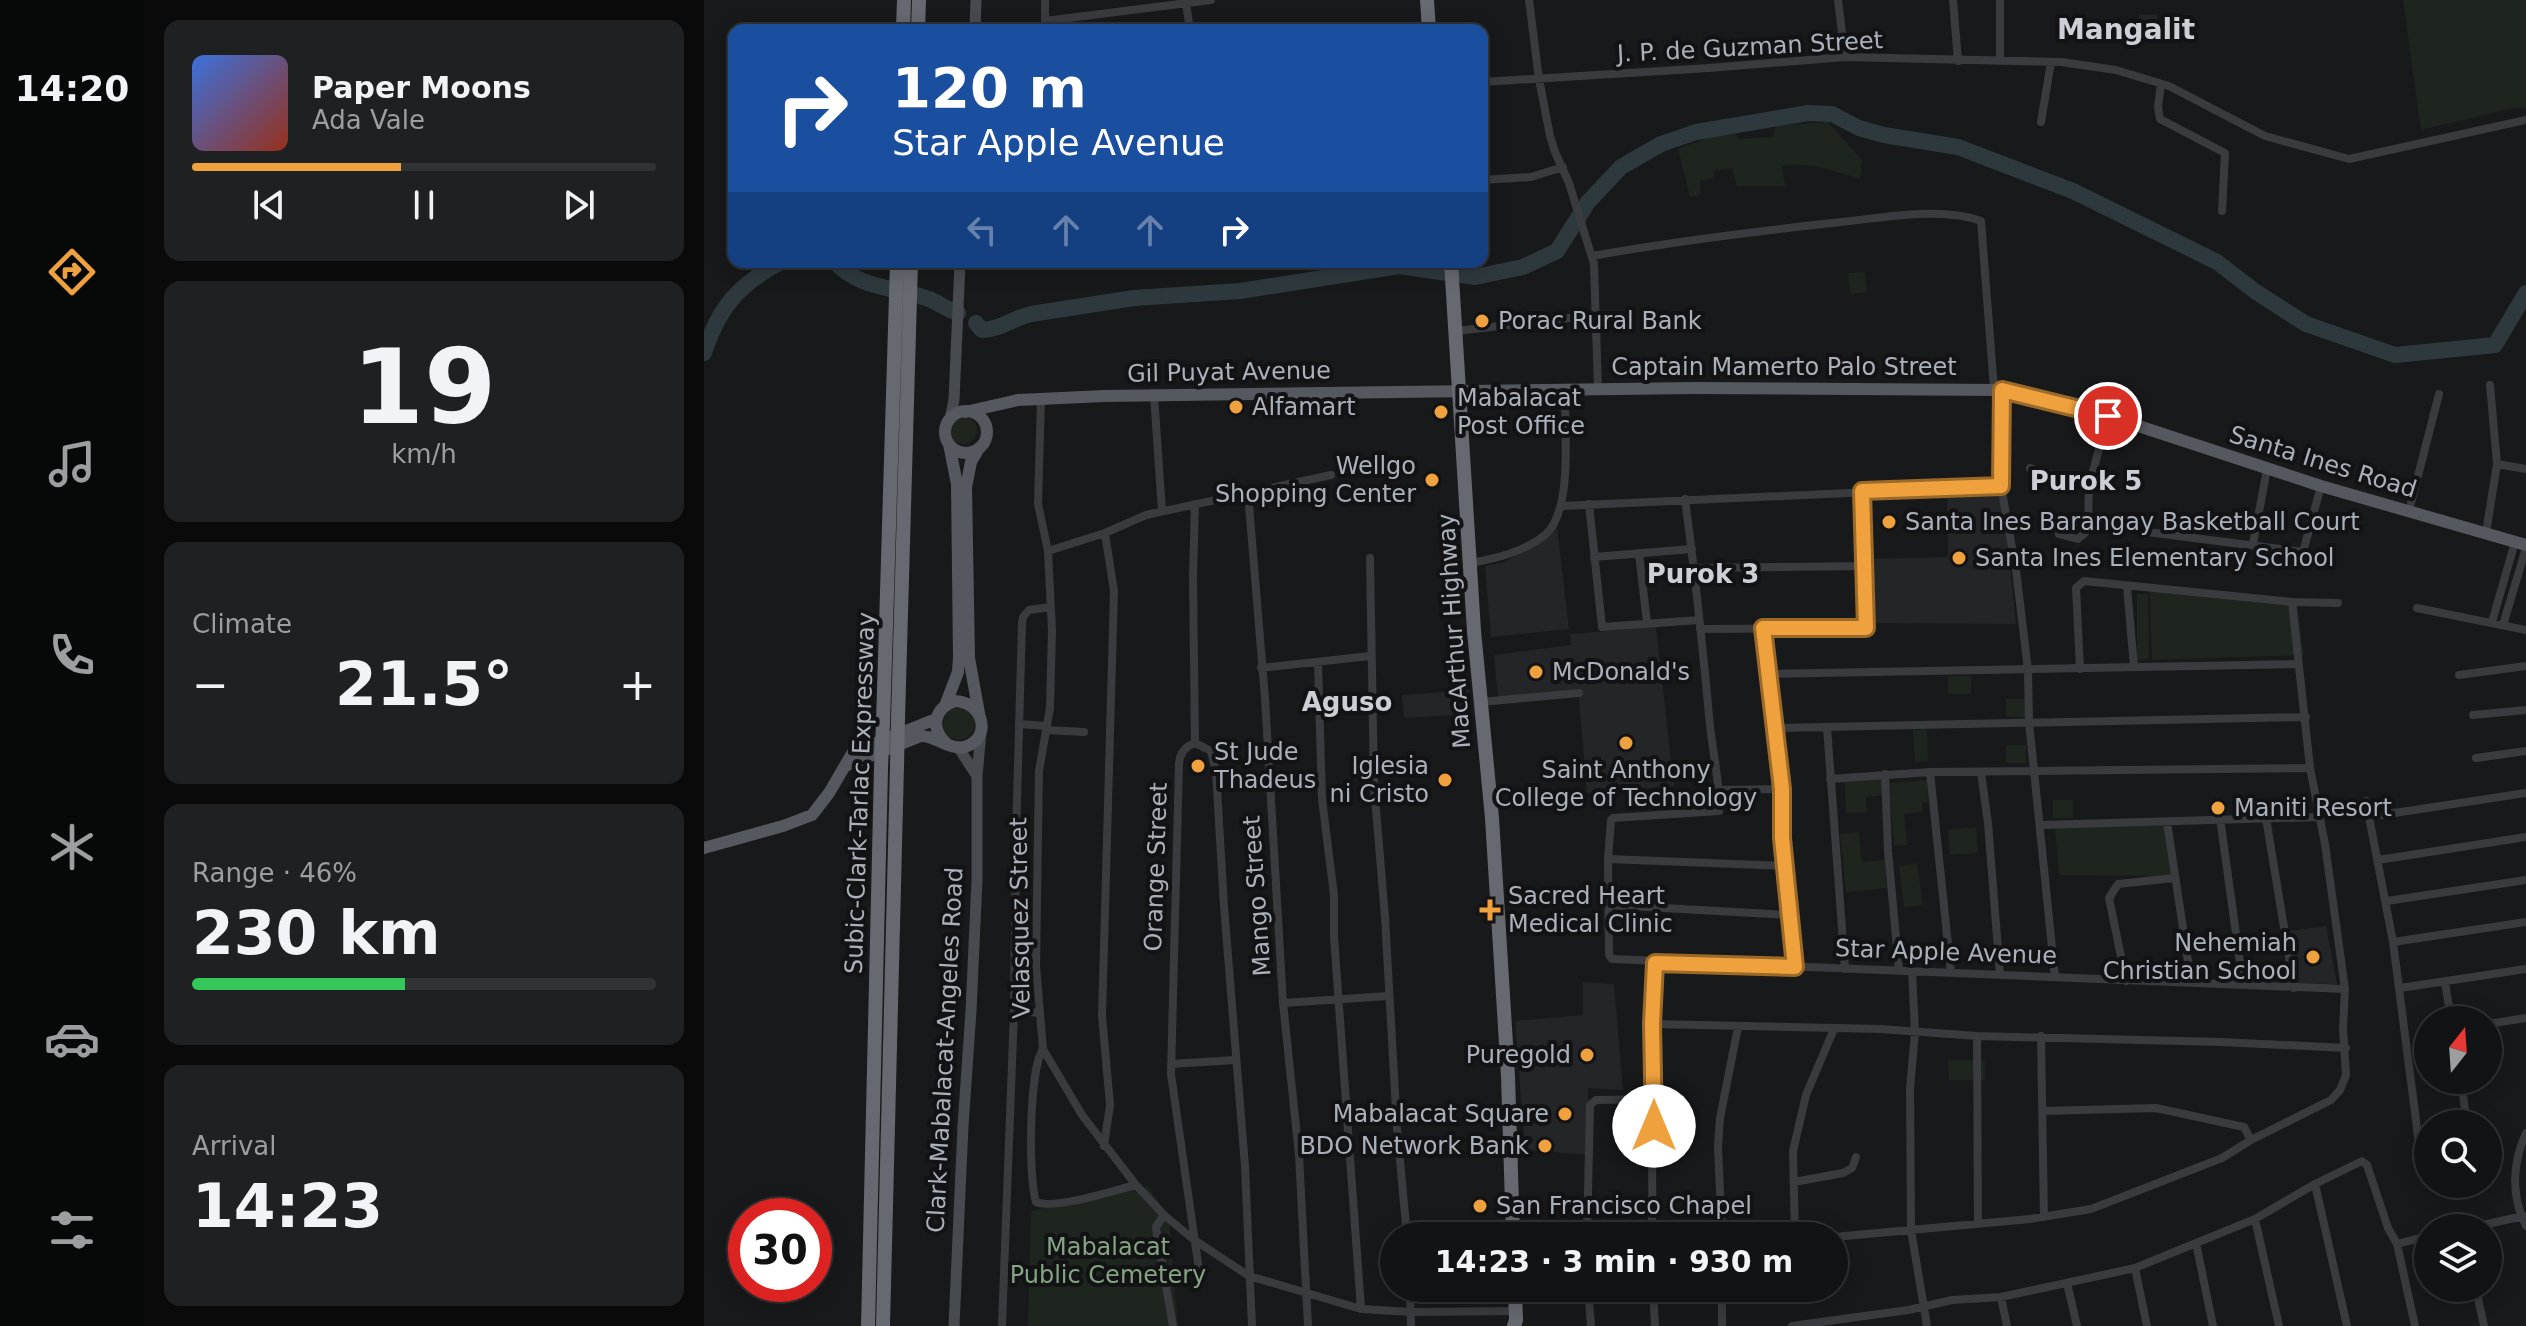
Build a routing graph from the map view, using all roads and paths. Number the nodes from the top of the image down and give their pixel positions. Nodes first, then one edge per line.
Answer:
1 (904, 0) edge
2 (919, 0) edge
3 (976, 0) edge
4 (1045, 0) edge
5 (1211, 0) edge
6 (1427, 0) edge
7 (1529, 0) edge
8 (1838, 0) edge
9 (1953, 0) edge
10 (2000, 1) edge
11 (1186, 3) junction
12 (903, 24) edge
13 (918, 24) edge
14 (975, 24) edge
15 (1045, 24) edge
16 (1057, 24) edge
17 (1189, 24) edge
18 (1429, 24) edge
19 (1845, 57) junction
20 (2000, 60) junction
21 (1958, 61) junction
22 (2051, 62) junction
23 (1539, 79) junction
24 (1488, 82) edge
25 (2161, 84) junction
26 (2526, 120) edge
27 (2041, 122) dead end
28 (1563, 167) junction
29 (1488, 180) edge
30 (2222, 211) dead end
31 (1592, 256) junction
32 (897, 268) edge
33 (911, 268) edge
34 (960, 268) edge
35 (1451, 268) edge
36 (1596, 315) junction
37 (1456, 331) junction
38 (2490, 385) dead end
39 (1457, 390) junction
40 (1565, 390) junction
41 (1598, 390) junction
42 (1998, 390) junction
43 (2439, 394) dead end
44 (1154, 395) junction
45 (1041, 398) junction
46 (1003, 404) junction
47 (900, 410) junction
48 (958, 414) junction
49 (2108, 416) junction
50 (986, 429) junction
51 (949, 444) junction
52 (979, 448) junction
53 (2497, 464) junction
54 (2030, 468) dead end
55 (2267, 469) junction
56 (2526, 469) edge
57 (1331, 475) dead end
58 (2001, 486) junction
59 (2089, 486) junction
60 (2321, 486) junction
61 (1862, 491) junction
62 (1248, 493) junction
63 (1685, 499) junction
64 (1195, 504) junction
65 (1589, 504) junction
66 (1562, 506) junction
67 (1162, 511) junction
68 (2409, 511) junction
69 (2064, 516) dead end
70 (2147, 532) dead end
71 (1105, 533) junction
72 (2486, 533) junction
73 (2253, 544) junction
74 (2522, 545) edge
75 (1692, 549) junction
76 (1048, 551) junction
77 (1639, 554) junction
78 (1594, 557) junction
79 (1370, 558) dead end
80 (1471, 563) junction
81 (1865, 566) junction
82 (1695, 568) junction
83 (2507, 573) junction
84 (2518, 576) junction
85 (2127, 587) junction
86 (2500, 597) junction
87 (2510, 600) junction
88 (2292, 602) junction
89 (2338, 603) dead end
90 (1051, 607) junction
91 (2417, 608) dead end
92 (2492, 622) junction
93 (1647, 623) junction
94 (1699, 624) junction
95 (2503, 625) junction
96 (1763, 628) junction
97 (2526, 631) edge
98 (1370, 656) junction
99 (1318, 662) junction
100 (2297, 664) junction
101 (2526, 666) edge
102 (2134, 667) junction
103 (1261, 668) junction
104 (2080, 669) junction
105 (2028, 670) junction
106 (1768, 674) junction
107 (2459, 675) dead end
108 (1579, 693) dead end
109 (1481, 702) junction
110 (945, 706) junction
111 (2526, 710) edge
112 (979, 713) junction
113 (2473, 715) dead end
114 (2306, 717) junction
115 (936, 719) junction
116 (2029, 722) junction
117 (1019, 724) junction
118 (1827, 727) junction
119 (1047, 728) junction
120 (1773, 728) junction
121 (981, 730) junction
122 (1084, 732) dead end
123 (1195, 743) junction
124 (952, 745) junction
125 (2526, 751) edge
126 (2476, 758) dead end
127 (843, 767) junction
128 (2310, 768) junction
129 (2036, 771) junction
130 (1930, 772) junction
131 (1981, 772) junction
132 (1885, 774) junction
133 (977, 776) junction
134 (1830, 779) junction
135 (1782, 789) junction
136 (1720, 790) junction
137 (2526, 793) edge
138 (2366, 801) dead end
139 (2318, 817) junction
140 (2368, 817) junction
141 (2220, 818) junction
142 (2266, 818) junction
143 (2167, 822) junction
144 (2041, 825) junction
145 (2526, 837) edge
146 (704, 848) edge
147 (1608, 859) junction
148 (2378, 860) junction
149 (1784, 866) junction
150 (2174, 878) junction
151 (2526, 880) edge
152 (2387, 901) junction
153 (1610, 905) junction
154 (1790, 915) junction
155 (2526, 922) edge
156 (2393, 942) junction
157 (1655, 963) junction
158 (1795, 967) junction
159 (1845, 969) junction
160 (2526, 969) edge
161 (1899, 970) junction
162 (1912, 971) junction
163 (1951, 973) junction
164 (2000, 975) junction
165 (2055, 977) junction
166 (2126, 981) junction
167 (2191, 981) junction
168 (2445, 982) junction
169 (2243, 984) junction
170 (2294, 988) junction
171 (2400, 988) junction
172 (2345, 989) junction
173 (1389, 996) junction
174 (1339, 1000) junction
175 (1283, 1003) junction
176 (2449, 1006) edge
177 (1014, 1010) junction
178 (1039, 1013) junction
179 (2526, 1018) edge
180 (2502, 1022) edge
181 (1652, 1024) junction
182 (1738, 1027) junction
183 (1834, 1029) junction
184 (1915, 1032) junction
185 (1977, 1036) junction
186 (2041, 1036) junction
187 (2346, 1048) junction
188 (1043, 1049) junction
189 (1235, 1060) junction
190 (1171, 1064) junction
191 (1654, 1099) junction
192 (2415, 1110) edge
193 (2043, 1111) junction
194 (2526, 1133) edge
195 (2251, 1140) junction
196 (1104, 1146) junction
197 (1856, 1157) dead end
198 (1794, 1182) junction
199 (2315, 1184) junction
200 (1136, 1185) junction
201 (1164, 1215) junction
202 (2523, 1216) edge
203 (2044, 1217) junction
204 (2255, 1219) junction
205 (2502, 1221) edge
206 (1406, 1222) edge
207 (1513, 1222) edge
208 (1587, 1222) edge
209 (1652, 1222) edge
210 (1721, 1222) edge
211 (1795, 1222) edge
212 (1978, 1223) junction
213 (2526, 1226) edge
214 (1911, 1230) junction
215 (1848, 1236) edge
216 (1193, 1239) junction
217 (2414, 1240) edge
218 (2196, 1243) junction
219 (2397, 1244) junction
220 (2135, 1268) junction
221 (1249, 1276) junction
222 (1200, 1277) dead end
223 (2067, 1283) junction
224 (1307, 1295) junction
225 (2001, 1297) junction
226 (1411, 1302) edge
227 (1589, 1302) edge
228 (1654, 1302) edge
229 (1722, 1302) edge
230 (2479, 1302) edge
231 (1923, 1307) junction
232 (1361, 1309) junction
233 (1411, 1312) junction
234 (1517, 1321) edge
235 (1857, 1322) edge
236 (868, 1326) edge
237 (883, 1326) edge
238 (954, 1326) edge
239 (1002, 1326) edge
240 (1173, 1326) edge
241 (1252, 1326) edge
242 (1308, 1326) edge
243 (1411, 1326) edge
244 (1591, 1326) edge
245 (1655, 1326) edge
246 (1722, 1326) edge
247 (1796, 1326) edge
248 (1927, 1326) edge
249 (2007, 1326) edge
250 (2077, 1326) edge
251 (2147, 1326) edge
252 (2213, 1326) edge
253 (2279, 1326) edge
254 (2347, 1326) edge
255 (2415, 1326) edge
256 (2484, 1326) edge

1 - 12 highway
2 - 13 highway
3 - 14 main road
4 - 15 street
5 - 11 street
6 - 18 highway
7 - 23 street
8 - 19 street
9 - 21 street
10 - 20 street
11 - 16 street
11 - 17 street
19 - 21 street, J. P. de Guzman Street
19 - 23 street, J. P. de Guzman Street
20 - 21 street, J. P. de Guzman Street
20 - 22 street, J. P. de Guzman Street
22 - 25 street, J. P. de Guzman Street
22 - 27 street
23 - 24 street, J. P. de Guzman Street
23 - 28 street
25 - 26 street, J. P. de Guzman Street
25 - 30 street
28 - 29 street
28 - 31 street
31 - 36 street
31 - 42 street
32 - 47 highway, Subic-Clark-Tarlac Expressway
33 - 47 highway, Subic-Clark-Tarlac Expressway
34 - 48 main road
35 - 37 highway, MacArthur Highway
36 - 37 street
36 - 41 street
37 - 39 highway, MacArthur Highway
38 - 53 street
39 - 40 main road, Captain Mamerto Palo Street
39 - 44 main road, Gil Puyat Avenue
39 - 80 highway, MacArthur Highway
40 - 41 main road, Captain Mamerto Palo Street
40 - 66 street
41 - 42 main road, Captain Mamerto Palo Street
42 - 49 main road, Captain Mamerto Palo Street
42 - 58 street
43 - 68 street
44 - 45 main road, Gil Puyat Avenue
44 - 67 street
45 - 46 main road, Gil Puyat Avenue
45 - 76 street, Velasquez Street
46 - 48 main road, Gil Puyat Avenue
46 - 50 main road
47 - 236 highway, Subic-Clark-Tarlac Expressway, bridge
47 - 237 highway, Subic-Clark-Tarlac Expressway, bridge
48 - 50 main road
48 - 51 main road
49 - 55 main road, Santa Ines Road
49 - 59 street
50 - 52 main road
51 - 52 main road
51 - 110 main road
52 - 112 main road
53 - 56 street
53 - 72 street
54 - 59 street
55 - 60 main road, Santa Ines Road
55 - 73 street
57 - 62 street
58 - 61 street
58 - 105 street
59 - 69 street
60 - 68 main road, Santa Ines Road
60 - 73 street
61 - 63 street
61 - 81 street
62 - 64 street
62 - 103 street, Mango Street
63 - 65 street
63 - 75 street
64 - 67 street
64 - 123 street, Orange Street
65 - 66 street
65 - 78 street
66 - 80 street
67 - 71 street
68 - 72 main road, Santa Ines Road
70 - 73 street
71 - 76 street
71 - 196 street
72 - 74 main road, Santa Ines Road
74 - 83 street
74 - 84 street
75 - 77 street
75 - 82 street
76 - 90 street, Velasquez Street
77 - 78 street
77 - 93 street
78 - 93 street
79 - 98 street
80 - 109 highway, MacArthur Highway
81 - 82 street
81 - 96 street
82 - 94 street
83 - 84 street
83 - 86 street
84 - 87 street
85 - 88 street
85 - 102 street
85 - 104 street
86 - 87 street
86 - 92 street
87 - 95 street
88 - 89 street
88 - 100 street
90 - 117 street
90 - 119 street, Velasquez Street
91 - 92 street
92 - 95 street
93 - 94 street
94 - 96 street
94 - 136 street
95 - 97 street
96 - 106 street
98 - 99 street
98 - 173 street
99 - 103 street
99 - 174 street
100 - 102 street
100 - 114 street
101 - 107 street
102 - 104 street
103 - 175 street, Mango Street
104 - 105 street
105 - 106 street
105 - 116 street
106 - 120 street
108 - 109 street
109 - 207 highway, MacArthur Highway
110 - 112 main road
110 - 115 main road
111 - 113 street
112 - 121 main road
114 - 116 street
114 - 128 street
115 - 124 main road
115 - 127 main road
116 - 118 street
116 - 129 street
117 - 119 street
117 - 177 street
118 - 120 street
118 - 134 street
119 - 122 street
119 - 178 street, Velasquez Street
120 - 135 street
121 - 124 main road
121 - 133 main road, Clark-Mabalacat-Angeles Road
123 - 189 street
123 - 190 street, Orange Street
124 - 127 main road
124 - 133 main road
125 - 126 street
127 - 146 main road
128 - 129 street
128 - 139 street
129 - 131 street
129 - 144 street
130 - 131 street
130 - 132 street
130 - 163 street
131 - 164 street
132 - 134 street
132 - 161 street
133 - 238 main road, Clark-Mabalacat-Angeles Road
134 - 159 street
135 - 136 street
135 - 149 street
136 - 147 street, Star Apple Avenue
137 - 140 street
138 - 140 street
139 - 142 street
139 - 172 street
140 - 148 street
141 - 142 street
141 - 143 street
141 - 169 street
142 - 170 street
143 - 144 street
143 - 150 street
144 - 165 street
145 - 148 street
147 - 149 street
147 - 153 street, Star Apple Avenue
148 - 152 street
149 - 154 street
150 - 166 street
150 - 167 street
151 - 152 street
152 - 156 street
153 - 154 street
153 - 157 street, Star Apple Avenue
154 - 158 street
155 - 156 street
156 - 171 street
157 - 158 street, Star Apple Avenue
157 - 181 street
158 - 159 street, Star Apple Avenue
159 - 161 street, Star Apple Avenue
160 - 168 street
161 - 162 street, Star Apple Avenue
162 - 163 street, Star Apple Avenue
162 - 184 street
163 - 164 street, Star Apple Avenue
164 - 165 street, Star Apple Avenue
165 - 166 street, Star Apple Avenue
166 - 167 street, Star Apple Avenue
167 - 169 street, Star Apple Avenue
168 - 171 street
168 - 176 street
169 - 170 street, Star Apple Avenue
170 - 172 street, Star Apple Avenue
171 - 192 street
172 - 187 street
173 - 174 street
173 - 206 street
174 - 175 street
174 - 232 street
175 - 224 street, Mango Street
177 - 178 street
177 - 239 street
178 - 188 street, Velasquez Street
179 - 180 street
181 - 182 street
181 - 191 street
182 - 183 street
182 - 210 street
183 - 184 street
183 - 198 street
184 - 185 street
184 - 214 street
185 - 186 street
185 - 212 street
186 - 187 street
186 - 193 street
187 - 195 street
188 - 196 street, Velasquez Street
188 - 200 street
189 - 190 street
189 - 221 street
190 - 216 street, Orange Street
191 - 208 street
191 - 209 street
193 - 195 street
193 - 203 street
194 - 202 street
195 - 203 street
196 - 200 street, Velasquez Street
197 - 198 street
198 - 211 street
199 - 204 street
199 - 219 street
199 - 254 street
200 - 201 street, Velasquez Street
201 - 216 street, Velasquez Street
201 - 240 street
202 - 205 street
202 - 213 street
203 - 212 street
204 - 218 street
204 - 253 street
212 - 214 street
214 - 215 street
214 - 231 street
216 - 221 street, Velasquez Street
216 - 222 street, Orange Street
217 - 219 street
218 - 220 street
218 - 252 street
219 - 255 street
220 - 223 street
220 - 251 street
221 - 224 street, Velasquez Street
221 - 241 street
223 - 225 street
223 - 250 street
224 - 232 street, Velasquez Street
224 - 242 street, Mango Street
225 - 231 street
225 - 249 street
226 - 233 street
227 - 244 street
228 - 245 street
229 - 246 street
230 - 256 street
231 - 235 street
231 - 248 street
232 - 233 street, Velasquez Street
233 - 234 street, Velasquez Street
233 - 243 street
235 - 247 street

